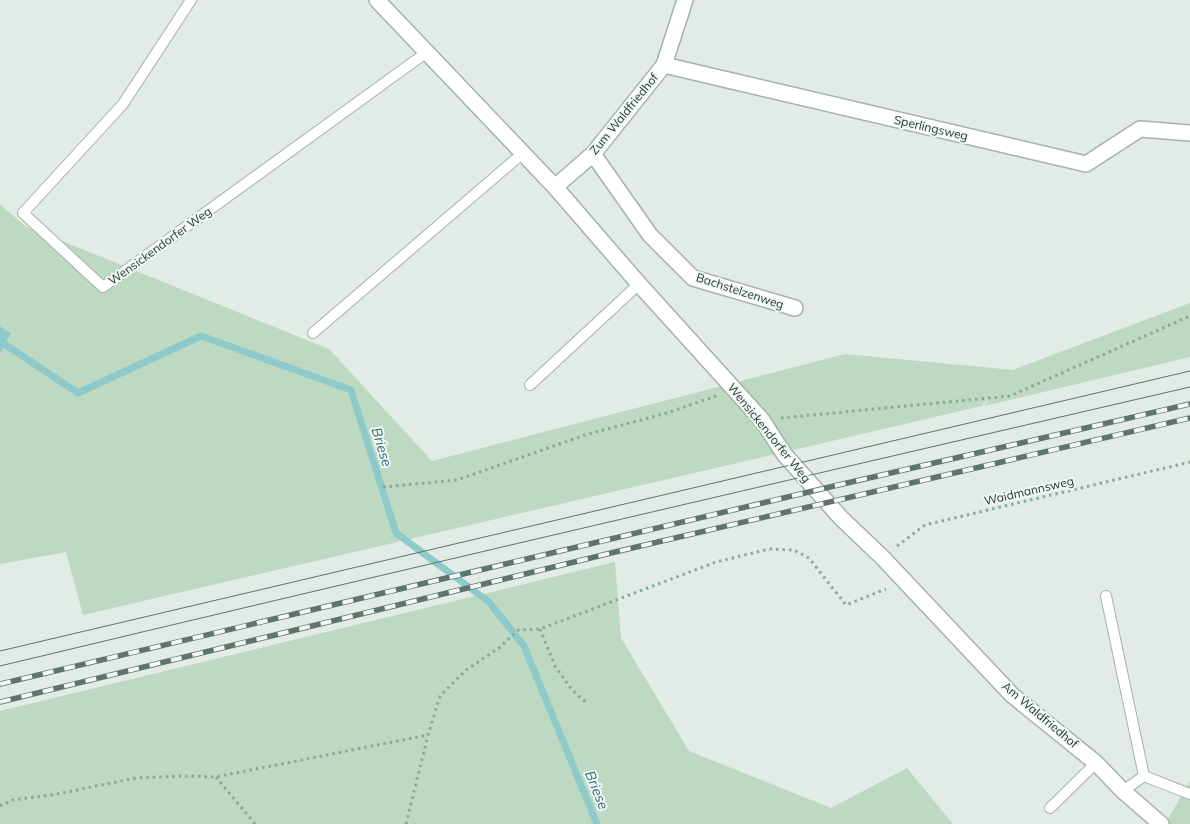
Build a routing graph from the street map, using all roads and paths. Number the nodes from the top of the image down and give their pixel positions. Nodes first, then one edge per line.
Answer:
1 (191, 0) edge
2 (377, 0) edge
3 (685, 0) edge
4 (427, 52) junction
5 (664, 65) junction
6 (1190, 133) edge
7 (523, 153) junction
8 (593, 154) junction
9 (555, 187) junction
10 (639, 284) junction
11 (795, 308) dead end
12 (1190, 316) edge
13 (313, 333) dead end
14 (530, 385) dead end
15 (733, 389) junction
16 (762, 420) junction
17 (1190, 462) edge
18 (383, 487) dead end
19 (882, 557) junction
20 (906, 581) junction
21 (1106, 596) dead end
22 (540, 629) junction
23 (587, 703) dead end
24 (428, 735) junction
25 (1096, 763) junction
26 (1144, 776) junction
27 (215, 777) junction
28 (1123, 791) junction
29 (1190, 794) edge
30 (0, 806) edge
31 (1050, 808) dead end
32 (255, 824) edge
33 (406, 824) edge
34 (1162, 824) edge

1 - 4 lane, Wensickendorfer Weg
2 - 4 street, Wensickendorfer Weg
3 - 5 street, Zum Waldfriedhof
4 - 7 street, Wensickendorfer Weg
5 - 6 street, Sperlingsweg
5 - 8 street, Zum Waldfriedhof
7 - 9 street, Wensickendorfer Weg
7 - 13 lane
8 - 9 street, Zum Waldfriedhof
8 - 11 street, Bachstelzenweg
9 - 10 street, Wensickendorfer Weg
10 - 14 lane
10 - 15 street, Wensickendorfer Weg
12 - 16 path
15 - 16 street, Wensickendorfer Weg
15 - 18 path
16 - 19 street, Wensickendorfer Weg
17 - 19 path, Waidmannsweg
19 - 20 street, Am Waldfriedhof
20 - 22 path
20 - 25 street, Am Waldfriedhof
21 - 26 lane
22 - 23 path
22 - 24 path
24 - 27 path
24 - 33 path
25 - 28 street, Am Waldfriedhof
25 - 31 lane
26 - 28 lane
26 - 29 lane
27 - 30 path
27 - 32 path
28 - 34 street, Am Waldfriedhof

